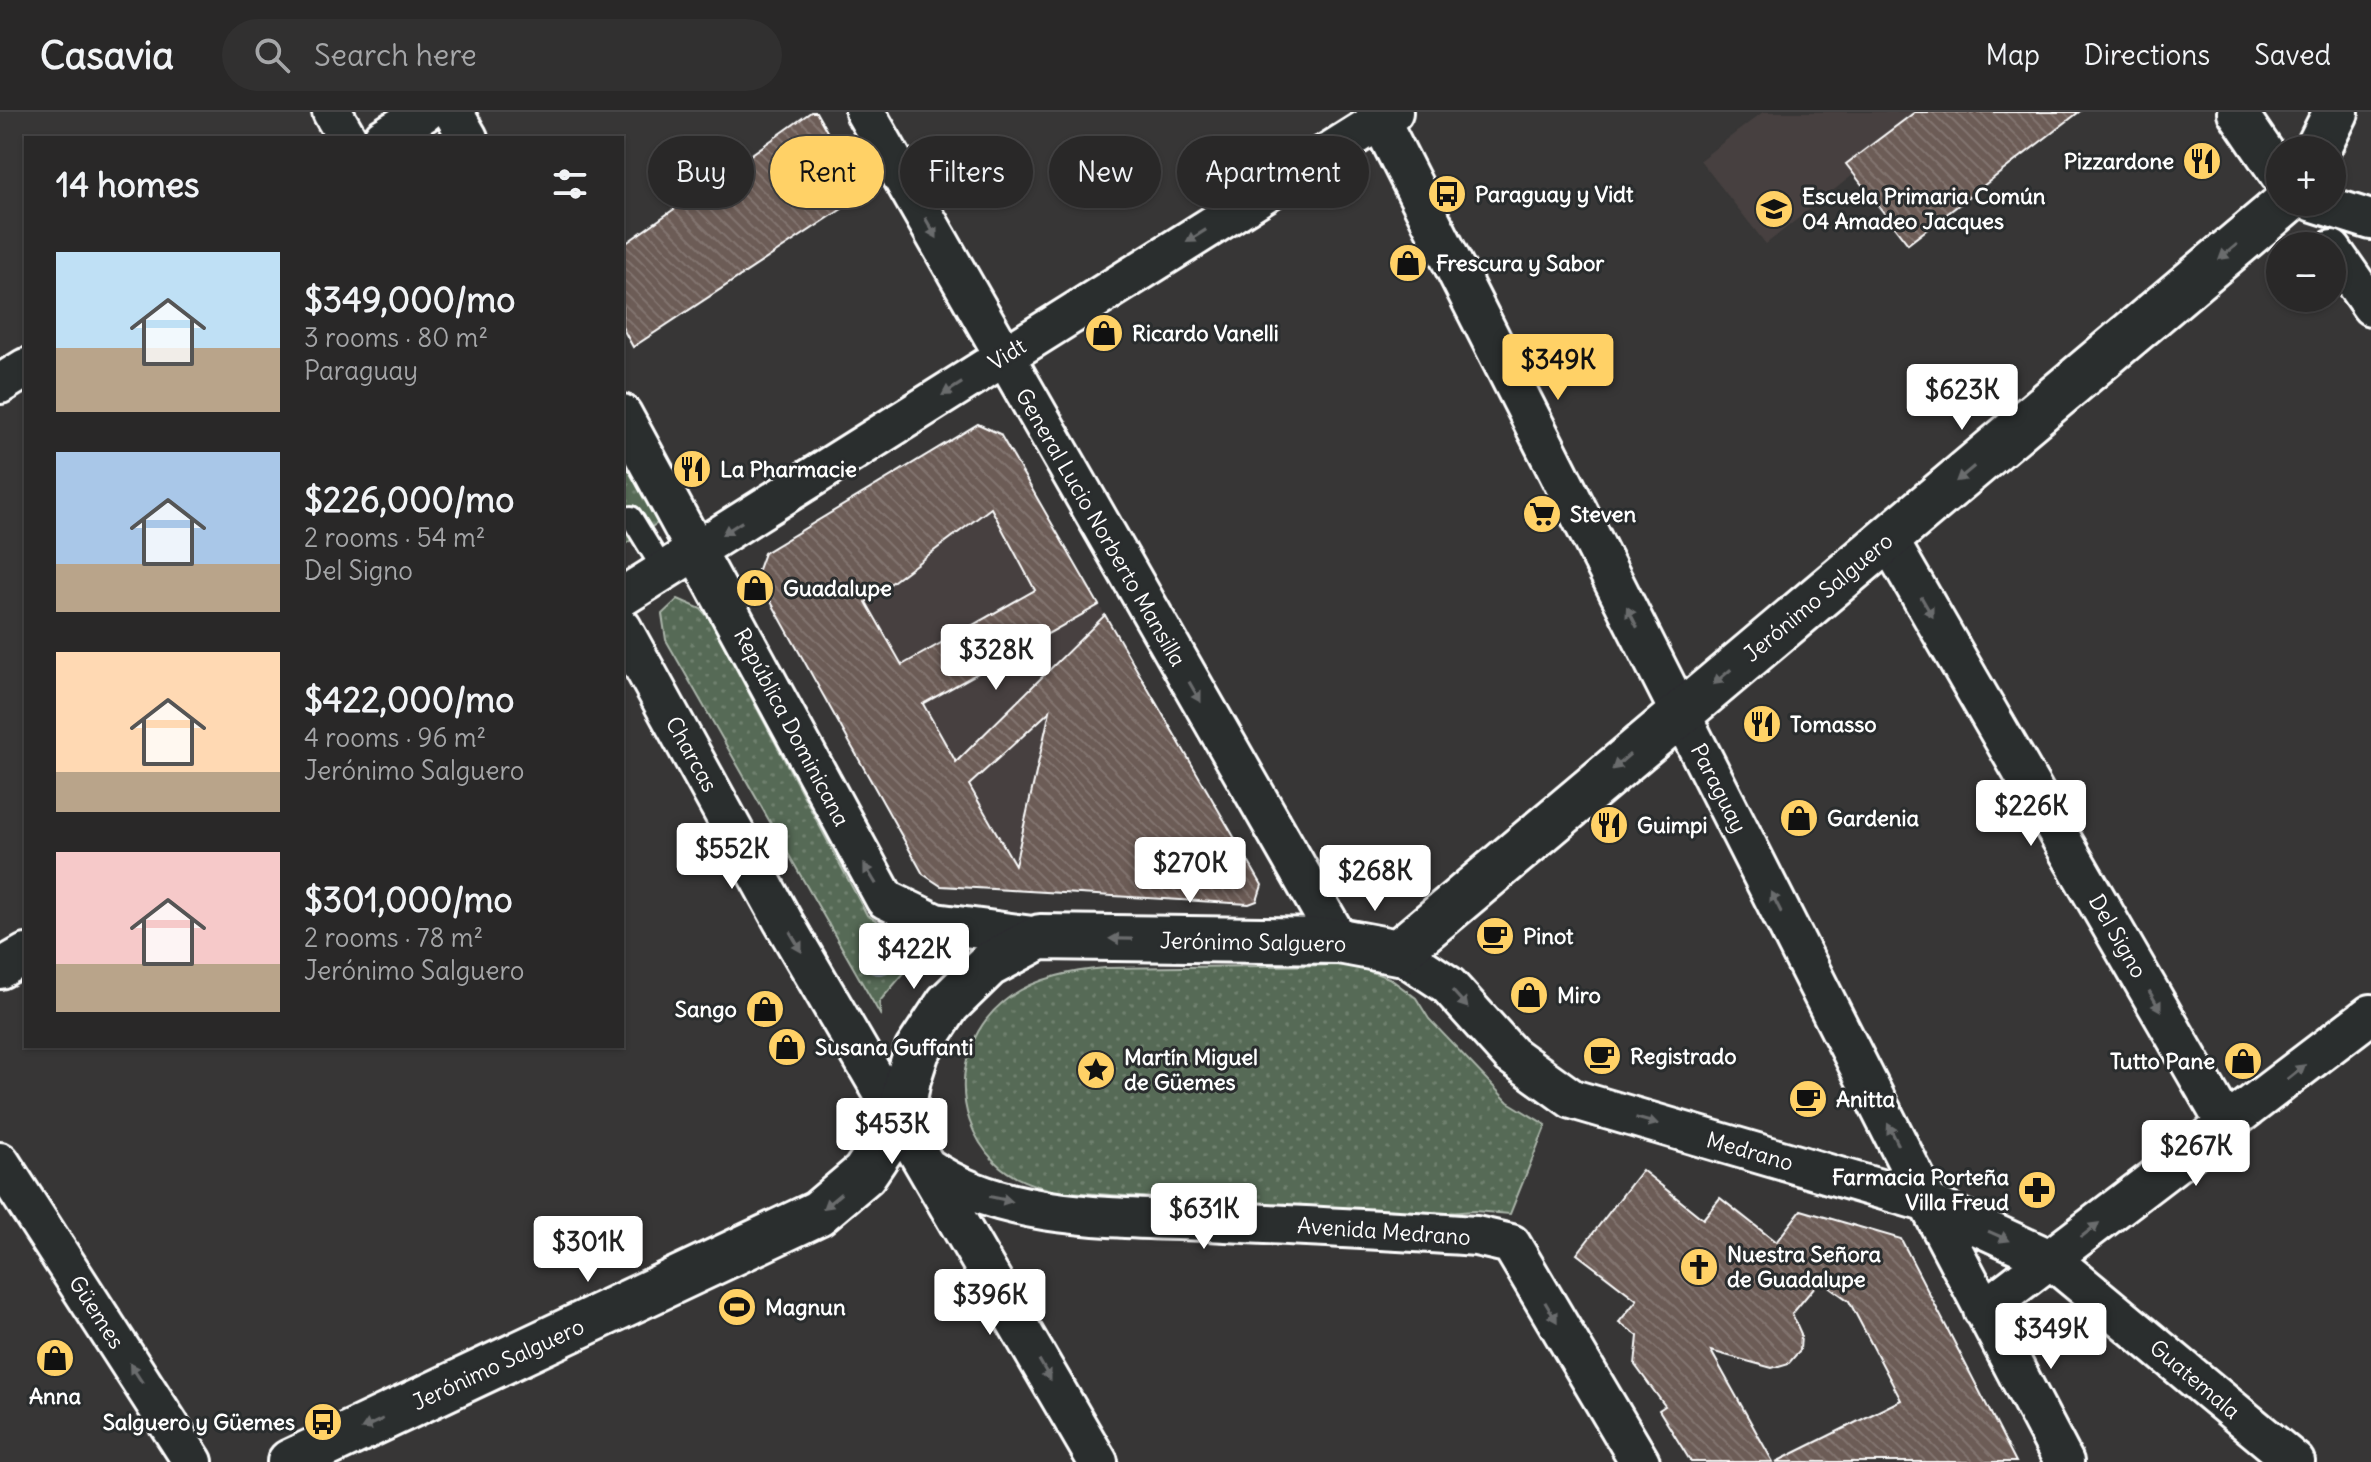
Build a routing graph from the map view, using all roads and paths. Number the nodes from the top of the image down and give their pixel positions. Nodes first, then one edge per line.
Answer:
1 (332, 112) edge
2 (425, 112) edge
3 (453, 112) edge
4 (865, 112) edge
5 (2237, 112) edge
6 (2336, 112) edge
7 (1383, 115) edge
8 (346, 136) edge
9 (386, 136) edge
10 (467, 136) edge
11 (2324, 136) edge
12 (2266, 154) edge
13 (2346, 212) edge
14 (2270, 216) edge
15 (2371, 220) edge
16 (2346, 270) edge
17 (2371, 306) edge
18 (1003, 357) junction
19 (24, 369) edge
20 (0, 384) edge
21 (624, 418) edge
22 (631, 517) dead end
23 (1888, 539) junction
24 (698, 550) junction
25 (664, 571) junction
26 (624, 596) edge
27 (624, 632) edge
28 (1680, 712) junction
29 (1040, 937) junction
30 (1339, 941) junction
31 (1398, 952) junction
32 (24, 955) edge
33 (0, 969) edge
34 (2371, 1014) edge
35 (900, 1121) junction
36 (2227, 1126) junction
37 (0, 1162) edge
38 (930, 1169) junction
39 (1928, 1203) junction
40 (2052, 1260) junction
41 (1983, 1310) junction
42 (193, 1462) edge
43 (290, 1462) edge
44 (1098, 1462) edge
45 (1640, 1462) edge
46 (2064, 1462) edge
47 (2295, 1462) edge

1 - 8 street
2 - 9 street
3 - 10 street
4 -> 18 street, General Lucio Norberto Mansilla
5 - 12 street
6 - 11 street
7 -> 18 street, Vidt
28 -> 7 street, Paraguay
13 - 15 street
14 -> 23 street, Jerónimo Salguero
16 - 17 street
18 -> 24 street, Vidt
18 -> 30 street, General Lucio Norberto Mansilla
19 - 20 street
21 - 24 street, República Dominicana
22 - 25 lane
23 -> 28 street, Jerónimo Salguero
23 -> 36 street, Del Signo
24 - 25 street, Vidt
29 -> 24 street, República Dominicana
25 - 26 street, Vidt
27 -> 35 street, Charcas
28 -> 31 street, Jerónimo Salguero
39 -> 28 street, Paraguay
30 -> 29 street, Jerónimo Salguero
29 - 35 street, Jerónimo Salguero
30 - 31 street, Jerónimo Salguero
31 -> 39 street, Medrano
32 - 33 street
36 -> 34 street
35 - 38 street, Charcas
35 -> 43 street, Jerónimo Salguero
40 -> 36 street
42 -> 37 street, Güemes
38 -> 44 street, Charcas
38 -> 45 street, Avenida Medrano
39 -> 40 street, Guatemala
39 - 41 street, Paraguay
40 - 41 street
40 - 47 street, Guatemala
41 - 46 street, Paraguay

